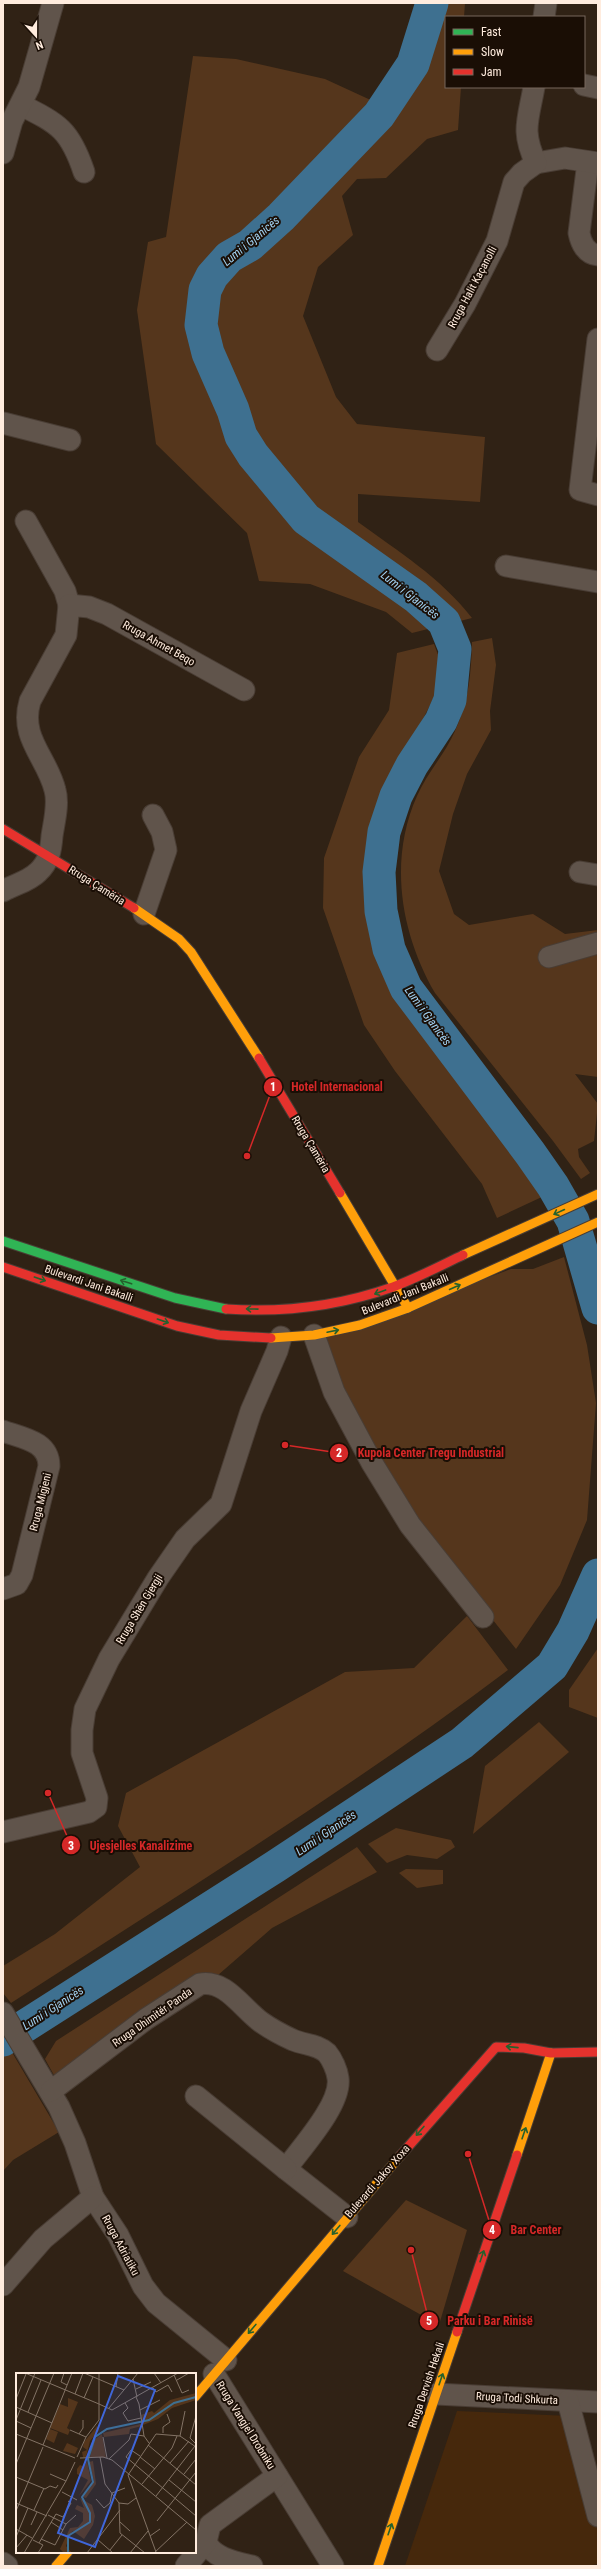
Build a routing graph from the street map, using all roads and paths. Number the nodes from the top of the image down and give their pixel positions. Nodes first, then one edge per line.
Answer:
1 (53, 3) edge
2 (546, 3) edge
3 (544, 16) edge
4 (585, 85) edge
5 (534, 88) edge
6 (598, 88) edge
7 (12, 115) edge
8 (3, 153) edge
9 (536, 163) junction
10 (593, 163) edge
11 (84, 172) dead end
12 (598, 255) edge
13 (598, 339) edge
14 (437, 350) dead end
15 (3, 423) edge
16 (70, 440) dead end
17 (598, 495) edge
18 (26, 521) dead end
19 (506, 566) dead end
20 (598, 582) edge
21 (69, 605) junction
22 (244, 690) dead end
23 (153, 815) dead end
24 (3, 829) edge
25 (50, 856) junction
26 (3, 891) edge
27 (144, 914) junction
28 (598, 943) edge
29 (549, 956) dead end
30 (596, 1195) edge
31 (598, 1222) edge
32 (3, 1241) edge
33 (3, 1267) edge
34 (395, 1286) junction
35 (408, 1308) junction
36 (314, 1335) junction
37 (281, 1337) junction
38 (3, 1431) edge
39 (3, 1589) edge
40 (483, 1617) dead end
41 (3, 1832) edge
42 (3, 2013) edge
43 (598, 2052) edge
44 (551, 2053) junction
45 (47, 2086) junction
46 (196, 2096) dead end
47 (286, 2169) junction
48 (93, 2197) junction
49 (347, 2217) junction
50 (3, 2285) edge
51 (220, 2367) junction
52 (436, 2394) junction
53 (196, 2396) edge
54 (568, 2401) junction
55 (598, 2402) edge
56 (277, 2476) junction
57 (598, 2516) edge
58 (206, 2542) junction
59 (67, 2553) edge
60 (3, 2563) edge
61 (7, 2566) edge
62 (56, 2566) edge
63 (186, 2566) edge
64 (252, 2566) edge
65 (333, 2566) edge
66 (378, 2566) edge

1 - 7 street
2 - 3 street
4 - 6 street
5 - 9 street
7 - 8 street
7 - 11 street
9 - 10 street, Rruga Halit Kaçanolli
9 - 14 street, Rruga Halit Kaçanolli
10 - 12 street, Rruga Halit Kaçanolli
13 - 17 street
15 - 16 street
18 - 21 street
19 - 20 street
21 - 22 street, Rruga Ahmet Beqo
21 - 25 street
23 - 27 street
24 - 25 main road, Rruga Çamëria
25 - 26 street
25 - 27 main road, Rruga Çamëria
27 - 34 main road, Rruga Çamëria
28 - 29 street
30 -> 34 main road, Bulevardi Jani Bakalli
35 -> 31 main road, Bulevardi Jani Bakalli
34 -> 32 main road, Bulevardi Jani Bakalli
33 -> 37 main road, Bulevardi Jani Bakalli
34 - 35 main road, Rruga Çamëria
36 -> 35 main road, Bulevardi Jani Bakalli
36 - 37 main road, Bulevardi Jani Bakalli
36 - 40 street
37 - 41 street, Rruga Shën Gjergji
38 - 39 street, Rruga Migjeni
42 - 45 street
43 - 44 main road, Bulevardi Jakov Xoxa
44 -> 49 main road, Bulevardi Jakov Xoxa
52 -> 44 main road, Rruga Dervish Hekali
45 - 47 street, Rruga Dhimitër Panda
45 - 48 street
46 - 47 street
47 - 49 street
48 - 50 street
48 - 51 street, Rruga Adriatiku
49 -> 51 main road, Bulevardi Jakov Xoxa
51 - 53 main road, Bulevardi Jakov Xoxa
51 - 56 street, Rruga Vangjel Drobniku
52 - 54 street, Rruga Todi Shkurta
66 -> 52 main road, Rruga Dervish Hekali
54 - 55 street, Rruga Todi Shkurta
54 - 57 street
56 - 58 street, Rruga Vangjel Drobniku
56 - 65 street, Rruga Vangjel Drobniku
58 - 63 street, Rruga Vangjel Drobniku
58 - 64 street
59 - 62 main road
60 - 61 street

